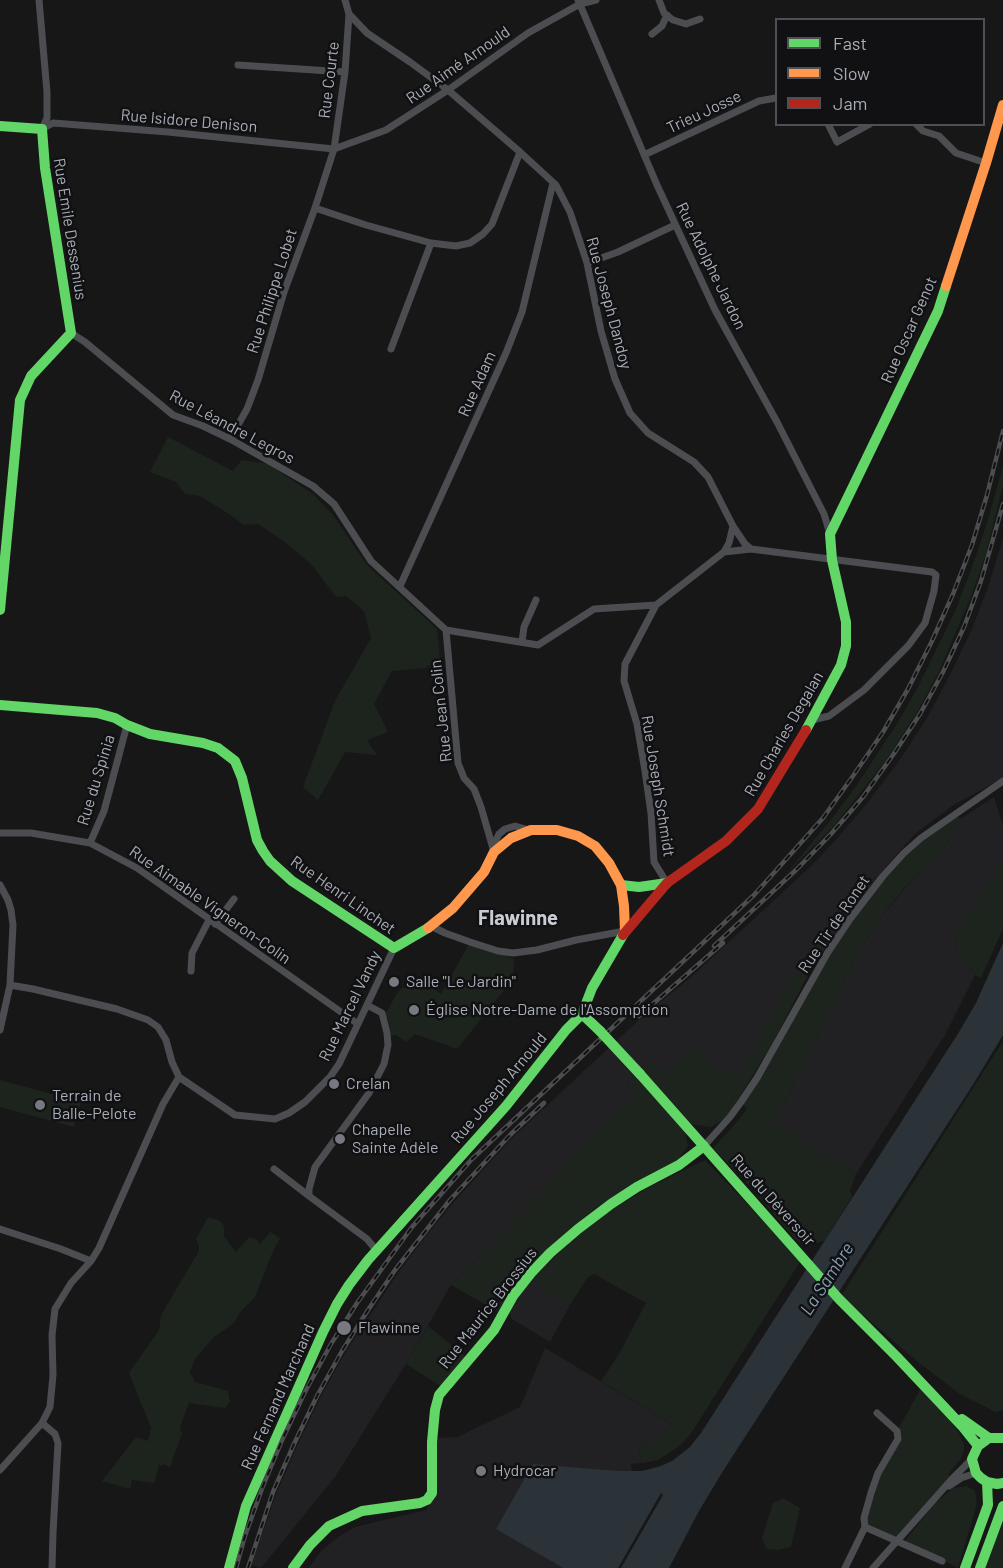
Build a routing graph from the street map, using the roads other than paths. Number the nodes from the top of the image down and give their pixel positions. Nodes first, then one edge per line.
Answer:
1 (39, 0) edge
2 (345, 0) edge
3 (596, 0) edge
4 (659, 0) edge
5 (579, 2) edge
6 (349, 14) junction
7 (667, 15) junction
8 (700, 19) dead end
9 (652, 34) dead end
10 (238, 65) dead end
11 (345, 72) junction
12 (448, 90) junction
13 (775, 98) edge
14 (1003, 105) edge
15 (0, 126) edge
16 (829, 126) edge
17 (866, 126) edge
18 (918, 126) edge
19 (42, 129) junction
20 (334, 149) junction
21 (520, 152) junction
22 (644, 155) junction
23 (986, 163) junction
24 (553, 183) junction
25 (315, 208) junction
26 (675, 225) junction
27 (431, 243) junction
28 (587, 263) junction
29 (71, 333) junction
30 (392, 350) dead end
31 (230, 439) junction
32 (733, 526) junction
33 (830, 534) junction
34 (751, 549) junction
35 (724, 552) junction
36 (832, 560) junction
37 (400, 586) junction
38 (536, 600) dead end
39 (656, 605) junction
40 (0, 610) edge
41 (446, 630) junction
42 (522, 642) junction
43 (0, 705) edge
44 (812, 720) junction
45 (127, 725) junction
46 (1003, 782) edge
47 (0, 833) edge
48 (90, 843) junction
49 (494, 852) junction
50 (667, 883) junction
51 (0, 885) edge
52 (621, 885) junction
53 (234, 899) dead end
54 (212, 922) junction
55 (431, 926) junction
56 (625, 931) junction
57 (394, 948) junction
58 (191, 971) dead end
59 (10, 985) junction
60 (367, 1005) junction
61 (582, 1014) junction
62 (358, 1024) junction
63 (0, 1030) edge
64 (178, 1077) junction
65 (704, 1146) junction
66 (274, 1168) dead end
67 (309, 1196) junction
68 (0, 1229) edge
69 (377, 1251) junction
70 (91, 1261) junction
71 (943, 1405) junction
72 (877, 1413) dead end
73 (42, 1423) junction
74 (989, 1438) junction
75 (1003, 1438) edge
76 (978, 1446) junction
77 (972, 1459) junction
78 (0, 1470) edge
79 (976, 1473) junction
80 (987, 1482) junction
81 (1003, 1483) edge
82 (941, 1492) junction
83 (1003, 1506) edge
84 (865, 1527) junction
85 (898, 1541) junction
86 (942, 1561) dead end
87 (52, 1568) edge
88 (229, 1568) edge
89 (293, 1568) edge
90 (845, 1568) edge
91 (873, 1568) edge
92 (965, 1568) edge
93 (980, 1568) edge

1 - 19 street
2 - 6 street
3 - 5 street, Rue Aimé Arnould
4 - 7 street
5 - 12 street, Rue Aimé Arnould
5 - 22 street, Rue Adolphe Jardon
6 - 11 street, Rue Courte
6 - 12 street, Rue Joseph Dandoy
7 - 8 street
7 - 9 street
10 - 11 street
11 - 20 street, Rue Courte
12 - 20 street, Rue Aimé Arnould
12 - 21 street, Rue Joseph Dandoy
13 - 22 street, Trieu Josse
14 - 23 street, Rue Oscar Genot
15 - 19 street
16 - 17 street
18 - 23 street
19 - 20 street, Rue Isidore Denison
19 - 29 street, Rue Emile Dessenius
20 - 25 street, Rue Philippe Lobet
21 - 24 street, Rue Joseph Dandoy
21 - 27 street
22 - 26 street, Rue Adolphe Jardon
23 - 33 street, Rue Oscar Genot
24 - 28 street, Rue Joseph Dandoy
24 - 37 street, Rue Adam
25 - 27 street
25 - 31 street, Rue Philippe Lobet
26 - 28 street
26 - 33 street, Rue Adolphe Jardon
27 - 30 street
28 - 32 street, Rue Joseph Dandoy
29 - 31 street, Rue Léandre Legros
29 - 40 street
31 - 37 street, Rue Léandre Legros
32 - 34 street, Rue Joseph Dandoy
32 - 35 street
33 - 36 street
34 - 35 street
34 - 36 street
35 - 39 street, Rue Joseph Schmidt
36 - 44 street, Rue Charles Degalan
36 - 44 street
37 - 41 street, Rue Léandre Legros
38 - 42 street
39 - 42 street
39 - 50 street, Rue Joseph Schmidt
41 - 42 street
41 - 49 street, Rue Jean Colin
43 - 45 street, Rue Henri Linchet
44 - 50 street, Rue Charles Degalan
45 - 48 street, Rue du Spinia
45 - 57 street, Rue Henri Linchet
46 - 65 street, Rue Tir de Ronet
47 - 48 street, Rue Aimable Vigneron-Colin
48 - 54 street, Rue Aimable Vigneron-Colin
49 - 52 street
49 - 55 street
50 - 52 street, Rue Charles Degalan
50 - 56 street, Rue Charles Degalan
51 - 59 street
52 - 56 street
53 - 54 street
54 - 58 street
54 - 62 street, Rue Aimable Vigneron-Colin
55 - 56 street
55 - 57 street
56 - 61 street, Rue Joseph Arnould
57 - 60 street, Rue Marcel Vandy
59 - 63 street
59 - 64 street
60 - 62 street, Rue Marcel Vandy
60 - 67 street
61 - 65 street, Rue du Déversoir, bridge
61 - 69 street, Rue Joseph Arnould
62 - 64 street, Rue Marcel Vandy
64 - 70 street
65 - 71 street, Rue du Déversoir
65 - 89 street, Rue Maurice Brossius
66 - 67 street
67 - 69 street
68 - 70 street
69 - 88 street, Rue Fernand Marchand
70 - 73 street
71 - 74 street, Rue du Déversoir
71 - 76 street, Rue du Déversoir
72 - 84 street
73 - 78 street
73 - 87 street
74 - 75 street
74 - 76 street
76 - 77 street
77 - 79 street
77 - 82 street
79 - 80 street
79 - 82 street
80 - 81 street
80 - 92 street
82 - 85 street
83 - 93 street
84 - 85 street
84 - 90 street
85 - 86 street
85 - 91 street

